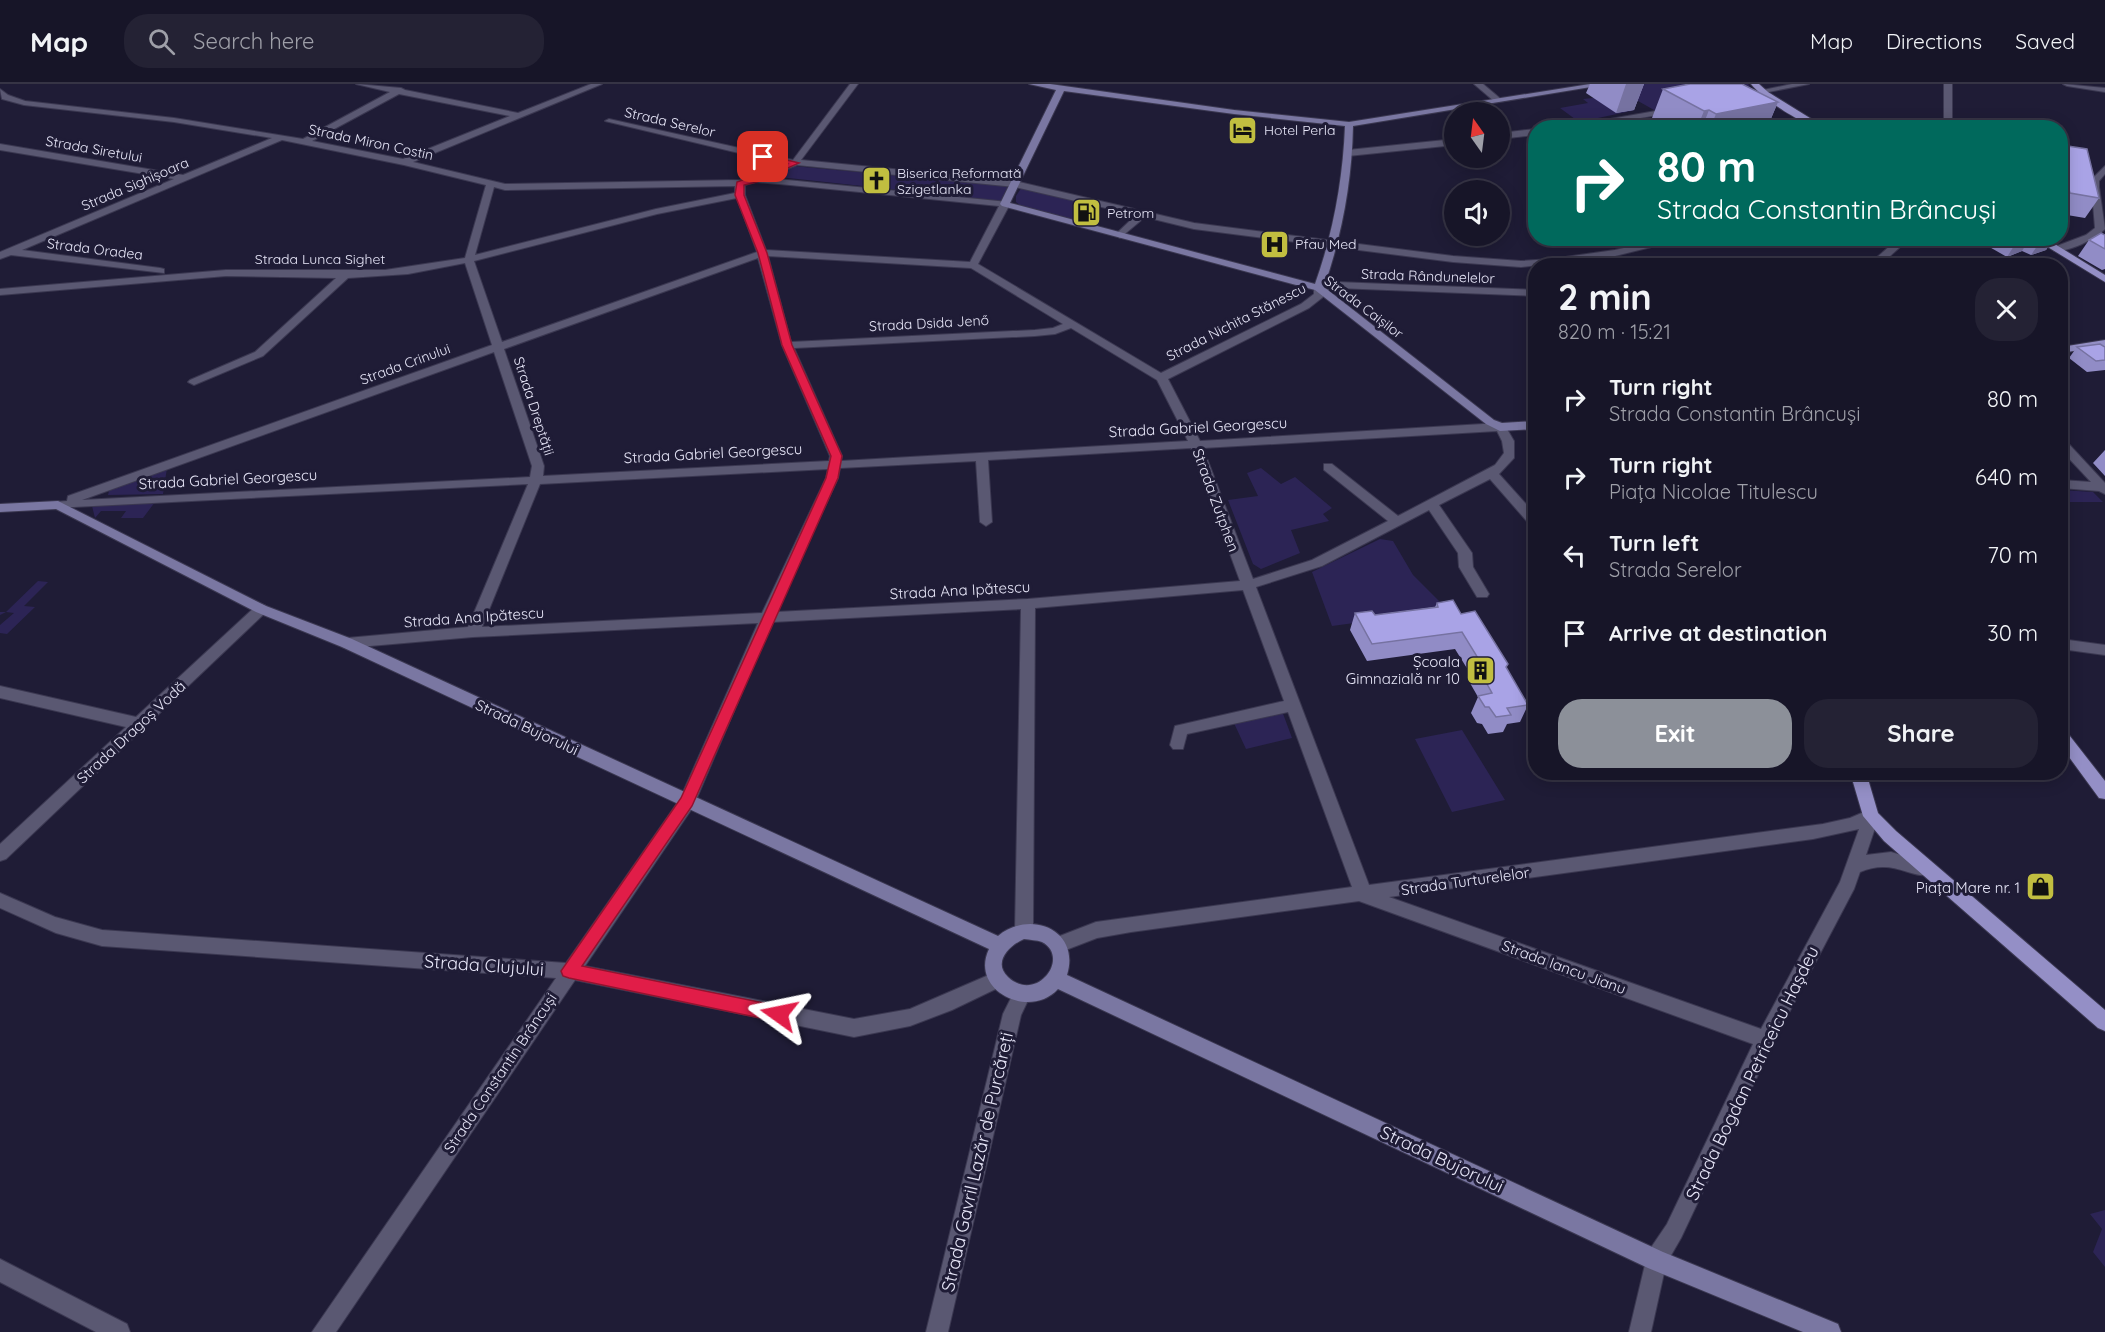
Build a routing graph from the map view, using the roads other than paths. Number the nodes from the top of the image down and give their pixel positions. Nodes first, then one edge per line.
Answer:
1 (2, 84) edge
2 (360, 84) edge
3 (411, 84) edge
4 (598, 84) edge
5 (854, 84) edge
6 (1039, 84) edge
7 (1478, 84) edge
8 (1805, 84) edge
9 (1948, 84) edge
10 (2067, 84) edge
11 (1608, 86) edge
12 (1061, 88) junction
13 (1758, 88) edge
14 (0, 90) edge
15 (2105, 90) edge
16 (397, 92) junction
17 (1728, 98) edge
18 (1498, 100) junction
19 (1638, 105) dead end
20 (1682, 108) edge
21 (1650, 114) junction
22 (516, 115) junction
23 (1613, 120) edge
24 (1809, 120) edge
25 (1948, 120) edge
26 (609, 121) dead end
27 (1349, 124) junction
28 (1528, 133) edge
29 (1510, 135) edge
30 (281, 137) junction
31 (305, 141) junction
32 (1444, 143) edge
33 (0, 147) edge
34 (1348, 153) junction
35 (404, 162) junction
36 (795, 163) junction
37 (2105, 169) edge
38 (184, 178) junction
39 (754, 180) junction
40 (740, 183) junction
41 (1015, 184) junction
42 (490, 185) junction
43 (2095, 193) junction
44 (740, 195) junction
45 (2105, 196) edge
46 (1005, 204) junction
47 (2101, 208) edge
48 (1142, 215) junction
49 (1120, 235) junction
50 (1334, 244) junction
51 (2068, 244) edge
52 (1647, 246) edge
53 (1896, 246) edge
54 (2052, 246) edge
55 (2064, 246) edge
56 (2057, 249) junction
57 (3, 253) edge
58 (762, 253) junction
59 (1572, 258) edge
60 (1881, 258) edge
61 (469, 260) junction
62 (1528, 263) edge
63 (974, 265) junction
64 (187, 275) junction
65 (345, 275) junction
66 (2105, 279) edge
67 (1319, 288) junction
68 (0, 292) edge
69 (1528, 293) edge
70 (1070, 324) junction
71 (2105, 343) edge
72 (787, 345) junction
73 (499, 346) junction
74 (2068, 349) edge
75 (1161, 378) junction
76 (194, 382) dead end
77 (1528, 425) edge
78 (1500, 427) junction
79 (1195, 443) junction
80 (2068, 450) edge
81 (982, 457) junction
82 (836, 464) junction
83 (1328, 467) dead end
84 (1492, 473) junction
85 (536, 479) junction
86 (2068, 485) edge
87 (2104, 488) edge
88 (1431, 504) junction
89 (58, 505) junction
90 (0, 508) edge
91 (1528, 514) edge
92 (986, 522) dead end
93 (1397, 522) junction
94 (1248, 585) junction
95 (1482, 594) dead end
96 (1028, 604) junction
97 (261, 609) junction
98 (768, 617) junction
99 (473, 632) junction
100 (348, 644) junction
101 (2068, 645) edge
102 (2105, 650) edge
103 (0, 692) edge
104 (1292, 705) junction
105 (140, 724) junction
106 (2068, 744) edge
107 (1178, 745) dead end
108 (1860, 780) edge
109 (2105, 793) edge
110 (687, 802) junction
111 (1871, 816) junction
112 (0, 854) edge
113 (1855, 867) junction
114 (1926, 869) junction
115 (1364, 895) junction
116 (0, 900) edge
117 (1024, 931) junction
118 (999, 945) junction
119 (1058, 945) junction
120 (569, 971) junction
121 (998, 979) junction
122 (1057, 979) junction
123 (1022, 993) junction
124 (2105, 1022) edge
125 (1765, 1039) junction
126 (1656, 1260) junction
127 (0, 1270) edge
128 (119, 1332) edge
129 (323, 1332) edge
130 (936, 1332) edge
131 (1640, 1332) edge
132 (1830, 1332) edge

1 - 14 street, Strada Miron Costin
2 - 16 street
3 - 16 street
4 - 22 street
5 - 36 street
6 - 12 main road
7 - 18 street
8 - 13 street
9 - 25 street
10 - 15 street
11 - 18 main road
12 - 27 main road
12 - 41 main road
13 - 17 street
13 - 24 main road
14 - 30 street, Strada Miron Costin
16 - 22 street
16 - 31 street
18 - 27 main road
19 - 21 street
20 - 21 street
21 - 23 street
22 - 35 street
26 - 36 street, Strada Serelor
27 - 34 main road
28 - 29 street
30 - 31 street, Strada Miron Costin
30 - 38 street, Strada Sighișoara
31 - 35 street, Strada Miron Costin
32 - 34 street
33 - 38 street, Strada Siretului
34 - 50 main road
35 - 42 street, Strada Miron Costin
36 - 39 street
36 - 41 street, Strada Serelor
37 - 43 street
38 - 57 street, Strada Sighișoara
39 - 40 street, Strada Miron Costin
39 - 46 street
40 - 42 street, Strada Miron Costin
40 - 44 street
41 - 46 main road
41 - 48 street, Strada Serelor
42 - 61 street
43 - 45 street
43 - 47 street
44 - 58 street
44 - 61 street, Strada Lunca Sighet
46 - 49 main road, Strada Caișilor
46 - 63 street
47 - 51 street
48 - 49 street
48 - 50 street, Strada Serelor
49 - 67 main road, Strada Caișilor
50 - 62 street, Strada Serelor
50 - 67 main road
52 - 59 street, Strada Serelor
53 - 60 street
54 - 56 main road
55 - 56 street
56 - 66 main road
57 - 64 street, Strada Oradea
58 - 63 street, Strada Zutphen
58 - 72 street
58 - 73 street, Strada Crinului
61 - 65 street, Strada Lunca Sighet
61 - 73 street, Strada Dreptății
63 - 70 street, Strada Zutphen
64 - 65 street, Strada Lunca Sighet
64 - 68 street, Strada Lunca Sighet
65 - 76 street
67 - 69 street, Strada Rândunelelor
67 - 75 street, Strada Nichita Stănescu
67 - 78 main road, Strada Caișilor
70 - 72 street, Strada Dsida Jenő
70 - 75 street, Strada Zutphen
71 - 74 main road
72 - 82 street
73 - 85 street, Strada Dreptății
73 - 89 street, Strada Crinului
75 - 79 street, Strada Zutphen
77 - 78 main road
78 - 79 street, Strada Gabriel Georgescu
78 - 84 street, Strada Ana Ipătescu
79 - 81 street, Strada Gabriel Georgescu
79 - 94 street, Strada Zutphen
80 - 87 street
81 - 82 street, Strada Gabriel Georgescu
81 - 92 street
82 - 85 street, Strada Gabriel Georgescu
82 - 98 street, Strada Constantin Brâncuși
83 - 93 street
84 - 88 street, Strada Ana Ipătescu
84 - 91 street
85 - 89 street, Strada Gabriel Georgescu
85 - 99 street, Strada Dreptății
86 - 87 street
88 - 93 street, Strada Ana Ipătescu
88 - 95 street
89 - 90 main road, Strada Gabriel Georgescu
89 - 97 main road, Strada Bujorului
93 - 94 street, Strada Ana Ipătescu
94 - 96 street, Strada Ana Ipătescu
94 - 104 street, Strada Zutphen
96 - 98 street, Strada Ana Ipătescu
96 - 117 street
97 - 100 main road, Strada Bujorului
97 - 105 street, Strada Dragoș Vodă
98 - 99 street, Strada Ana Ipătescu
98 - 110 street, Strada Constantin Brâncuși
99 - 100 street, Strada Ana Ipătescu
100 - 110 main road, Strada Bujorului
101 - 102 street
103 - 105 street
104 - 107 street
104 - 115 street, Strada Zutphen
105 - 112 street, Strada Dragoș Vodă
106 - 109 main road
108 - 111 main road
110 - 118 main road, Strada Bujorului
110 - 120 street, Strada Constantin Brâncuși
111 - 113 street, Strada Bogdan Petriceicu Hașdeu
111 - 114 main road
111 - 115 street, Strada Turturelelor
113 - 114 street
113 - 125 street, Strada Bogdan Petriceicu Hașdeu
114 - 124 main road
115 - 119 street, Strada Turturelelor
115 - 125 street, Strada Iancu Jianu
116 - 120 street, Strada Clujului
117 - 118 main road
117 - 119 main road
118 - 121 main road
119 - 122 main road
120 - 121 street, Strada Clujului
120 - 129 street, Strada Constantin Brâncuși
121 - 123 main road
122 - 123 main road
122 - 126 main road, Strada Bujorului
123 - 130 street, Strada Gavril Lazăr de Purcăreți
125 - 126 street, Strada Bogdan Petriceicu Hașdeu
126 - 131 street, Strada Bogdan Petriceicu Hașdeu
126 - 132 main road, Strada Bujorului
127 - 128 street

